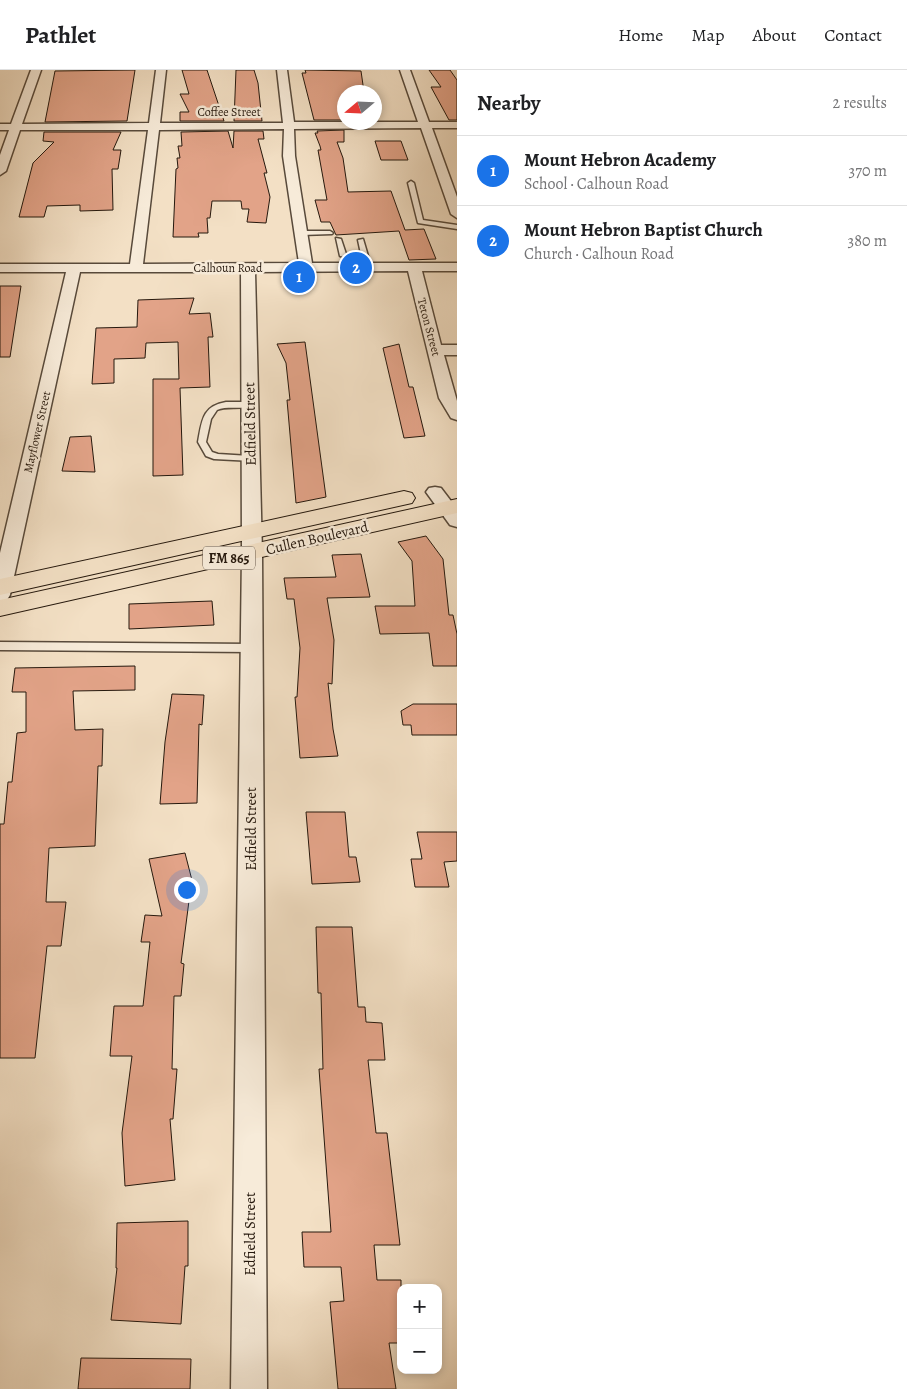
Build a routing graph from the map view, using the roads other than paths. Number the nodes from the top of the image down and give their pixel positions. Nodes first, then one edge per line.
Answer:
1 (36, 70) edge
2 (161, 70) edge
3 (282, 70) edge
4 (405, 70) edge
5 (154, 125) junction
6 (289, 125) junction
7 (424, 125) junction
8 (457, 125) edge
9 (0, 127) edge
10 (16, 127) junction
11 (0, 172) edge
12 (411, 183) dead end
13 (457, 214) edge
14 (457, 226) edge
15 (300, 233) junction
16 (330, 233) dead end
17 (338, 239) dead end
18 (361, 240) dead end
19 (353, 261) junction
20 (457, 266) edge
21 (306, 267) junction
22 (414, 267) junction
23 (0, 268) edge
24 (136, 268) junction
25 (248, 268) junction
26 (74, 269) junction
27 (434, 350) junction
28 (457, 350) edge
29 (250, 404) junction
30 (457, 415) edge
31 (250, 458) junction
32 (451, 502) edge
33 (252, 543) junction
34 (0, 594) edge
35 (0, 646) edge
36 (252, 648) junction
37 (249, 1389) edge

1 - 10 street
2 - 5 street
3 - 6 street
4 - 7 street
5 - 6 street, Coffee Street
5 - 10 street, Coffee Street
5 - 24 street
6 - 7 street, Coffee Street
6 - 15 street
7 - 8 street, Coffee Street
7 - 13 street
9 - 10 street, Coffee Street
10 - 11 street
12 - 14 lane
15 - 16 lane
15 - 21 street
17 - 19 lane
18 - 19 lane
19 - 21 street, Calhoun Road
19 - 22 street, Calhoun Road
20 - 22 street, Calhoun Road
21 - 25 street, Calhoun Road
22 - 27 street, Teton Street
23 - 26 street, Calhoun Road
24 - 25 street, Calhoun Road
24 - 26 street, Calhoun Road
25 - 29 street, Edfield Street
26 - 34 street, Mayflower Street
27 - 28 street
27 - 30 street, Teton Street
29 - 31 street, Edfield Street
29 - 31 lane
31 - 33 street, Edfield Street
32 - 33 main road, Cullen Boulevard / FM 865
33 - 34 main road, Cullen Boulevard / FM 865
33 - 36 street, Edfield Street
35 - 36 lane
36 - 37 street, Edfield Street

